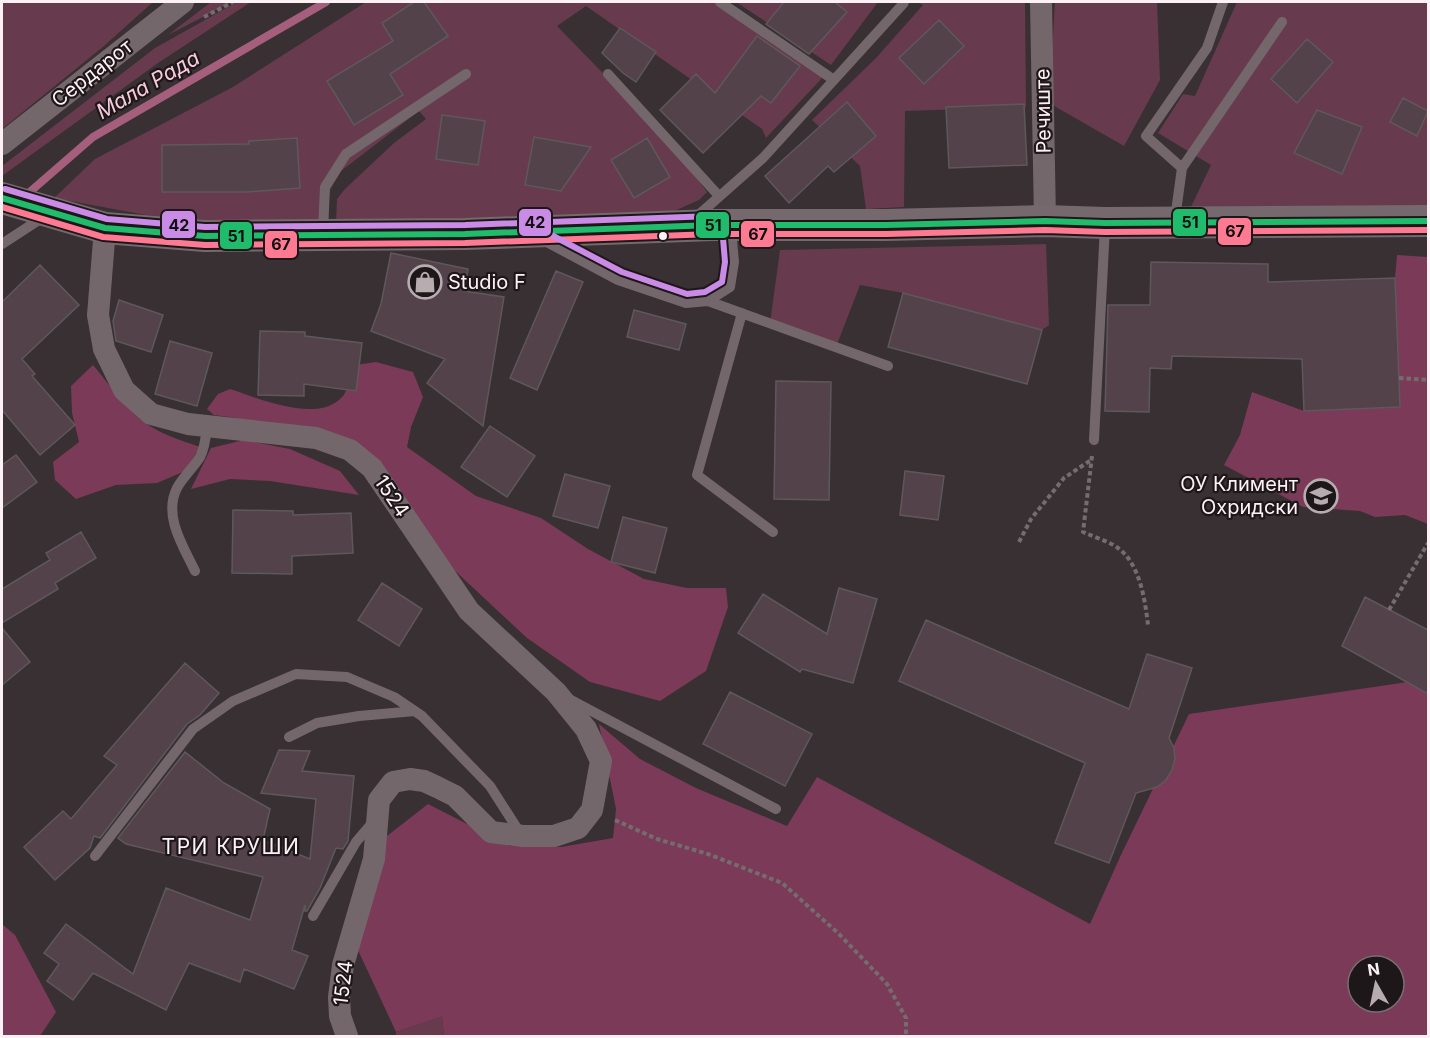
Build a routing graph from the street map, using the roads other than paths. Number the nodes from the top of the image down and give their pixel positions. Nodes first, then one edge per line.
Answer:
1 (183, 2) edge
2 (720, 2) edge
3 (904, 2) edge
4 (1041, 2) edge
5 (1223, 2) edge
6 (1282, 22) dead end
7 (466, 74) dead end
8 (608, 74) dead end
9 (834, 80) junction
10 (2, 144) edge
11 (1182, 168) junction
12 (719, 196) junction
13 (2, 198) edge
14 (51, 213) junction
15 (1046, 221) junction
16 (1428, 221) edge
17 (1175, 222) junction
18 (1105, 223) junction
19 (731, 225) junction
20 (686, 226) junction
21 (105, 228) junction
22 (526, 232) junction
23 (323, 235) junction
24 (2, 244) edge
25 (708, 300) junction
26 (742, 313) junction
27 (888, 366) dead end
28 (207, 426) junction
29 (1094, 440) road end
30 (773, 532) dead end
31 (195, 571) dead end
32 (556, 692) junction
33 (415, 711) junction
34 (289, 736) dead end
35 (776, 809) dead end
36 (377, 818) junction
37 (523, 836) junction
38 (94, 856) dead end
39 (313, 916) dead end
40 (340, 1030) edge

1 - 10 street, Сердарот
2 - 9 lane
3 - 9 lane
4 - 15 street, Речиште
5 - 11 lane
6 - 11 lane
7 - 23 lane
8 - 12 lane
9 - 12 lane
11 - 17 lane
12 - 20 lane
13 - 14 main road
14 - 21 main road
14 - 24 lane
15 - 18 main road
15 - 19 main road
16 - 17 main road
17 - 18 main road
18 - 29 lane
19 - 20 main road
19 - 25 lane
20 - 22 main road
21 - 23 main road
21 - 28 street, 1524
22 - 23 main road
22 - 25 lane
25 - 26 lane
26 - 27 lane
26 - 30 lane
28 - 31 lane
28 - 32 street, 1524
32 - 35 lane
32 - 37 street, 1524
33 - 34 lane
33 - 37 lane
33 - 38 lane
36 - 37 street, 1524
36 - 39 lane
36 - 40 street, 1524

